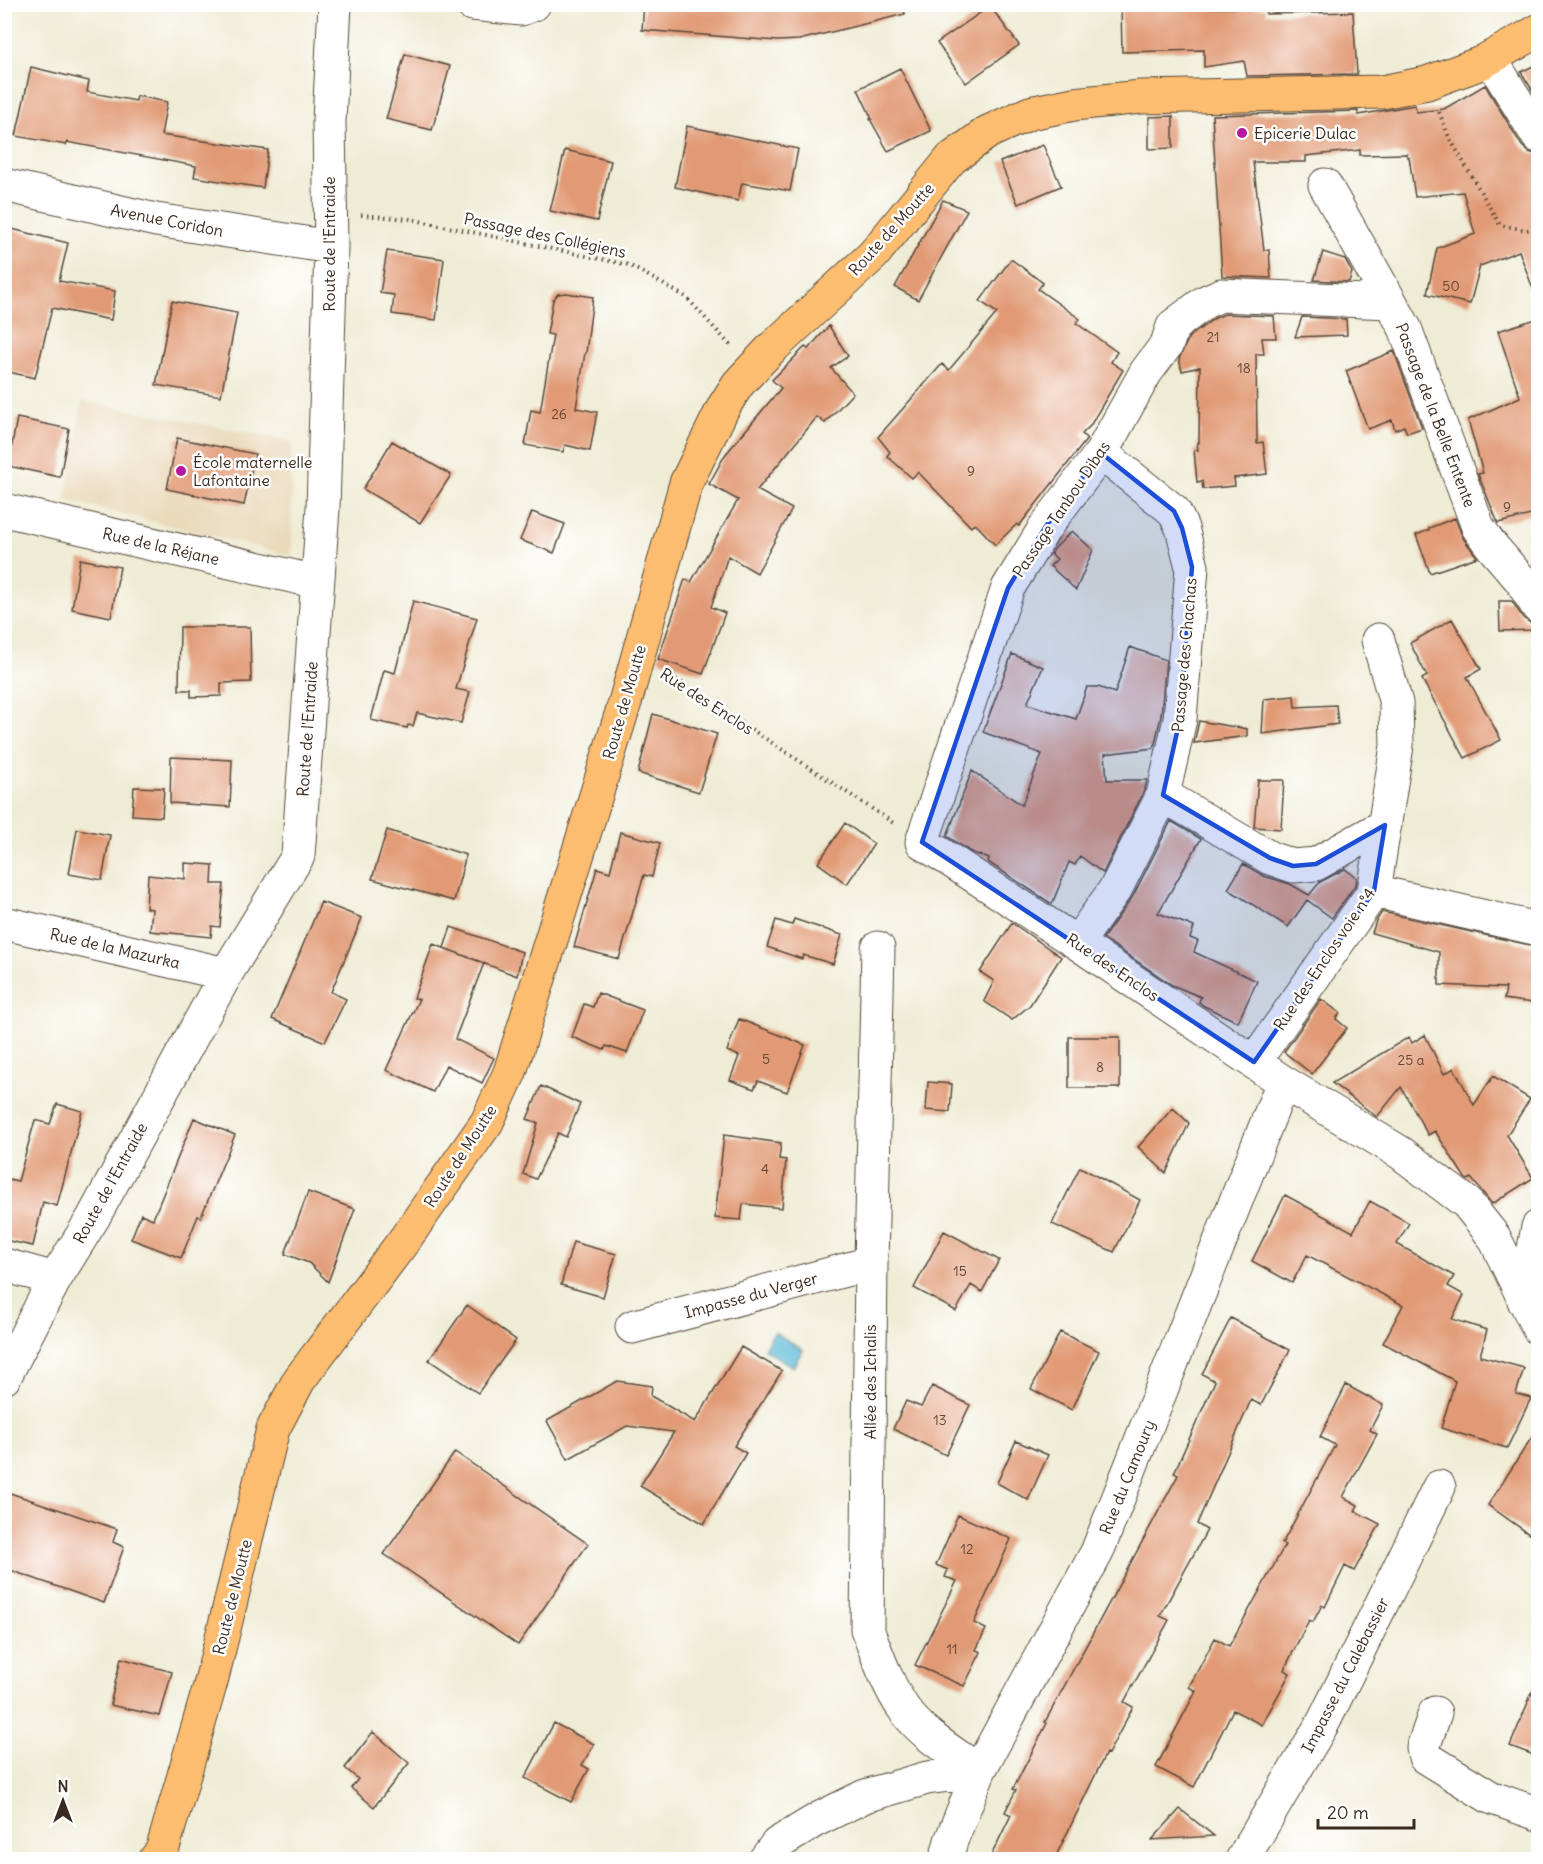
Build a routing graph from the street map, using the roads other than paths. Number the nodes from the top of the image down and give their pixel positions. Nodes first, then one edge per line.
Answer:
1 (335, 4) edge
2 (472, 4) edge
3 (534, 4) edge
4 (1539, 30) edge
5 (1490, 58) junction
6 (1539, 136) edge
7 (4, 185) edge
8 (1325, 185) dead end
9 (331, 247) junction
10 (1390, 302) junction
11 (1101, 453) junction
12 (4, 510) edge
13 (317, 582) junction
14 (1539, 607) edge
15 (1378, 640) dead end
16 (1163, 795) junction
17 (1385, 825) junction
18 (922, 842) joint
19 (1374, 891) junction
20 (4, 923) edge
21 (1539, 929) edge
22 (1077, 943) junction
23 (878, 948) dead end
24 (226, 974) junction
25 (1254, 1062) junction
26 (1283, 1082) junction
27 (1539, 1227) edge
28 (871, 1263) junction
29 (4, 1265) edge
30 (54, 1279) junction
31 (1531, 1314) edge
32 (632, 1327) dead end
33 (4, 1378) edge
34 (1439, 1487) dead end
35 (1435, 1713) dead end
36 (979, 1771) junction
37 (1539, 1814) edge
38 (155, 1860) edge
39 (765, 1860) edge
40 (946, 1860) edge
41 (1242, 1860) edge

1 - 9 street, Route de l'Entraide
2 - 3 street
4 - 5 main road, Route de Moutte
5 - 6 street
5 - 38 main road, Route de Moutte
7 - 9 street, Avenue Coridon
8 - 10 street, Passage de la Belle Entente
9 - 13 street, Route de l'Entraide
10 - 11 street, Passage Tanbou Dibas
10 - 14 street, Passage de la Belle Entente
11 - 16 street, Passage des Chachas
11 - 18 street, Passage Tanbou Dibas
12 - 13 street, Rue de la Réjane
13 - 24 street, Route de l'Entraide
15 - 17 street, Rue des Enclos voie n°4
16 - 17 street
16 - 22 street, Passage des Chachas
17 - 19 street, Rue des Enclos voie n°4
18 - 22 street, Rue des Enclos
19 - 21 street
19 - 25 street, Rue des Enclos voie n°4
20 - 24 street, Rue de la Mazurka
22 - 25 street, Rue des Enclos
23 - 28 street, Allée des Ichalis
24 - 30 street, Route de l'Entraide
25 - 26 street, Rue des Enclos
26 - 31 street, Rue des Enclos
26 - 36 street, Rue du Camoury
27 - 31 street
28 - 32 street, Impasse du Verger
28 - 36 street, Allée des Ichalis
29 - 30 street
30 - 33 street, Route de l'Entraide
34 - 41 street, Impasse du Calebassier
35 - 37 street
36 - 39 street
36 - 40 street, Rue du Camoury

